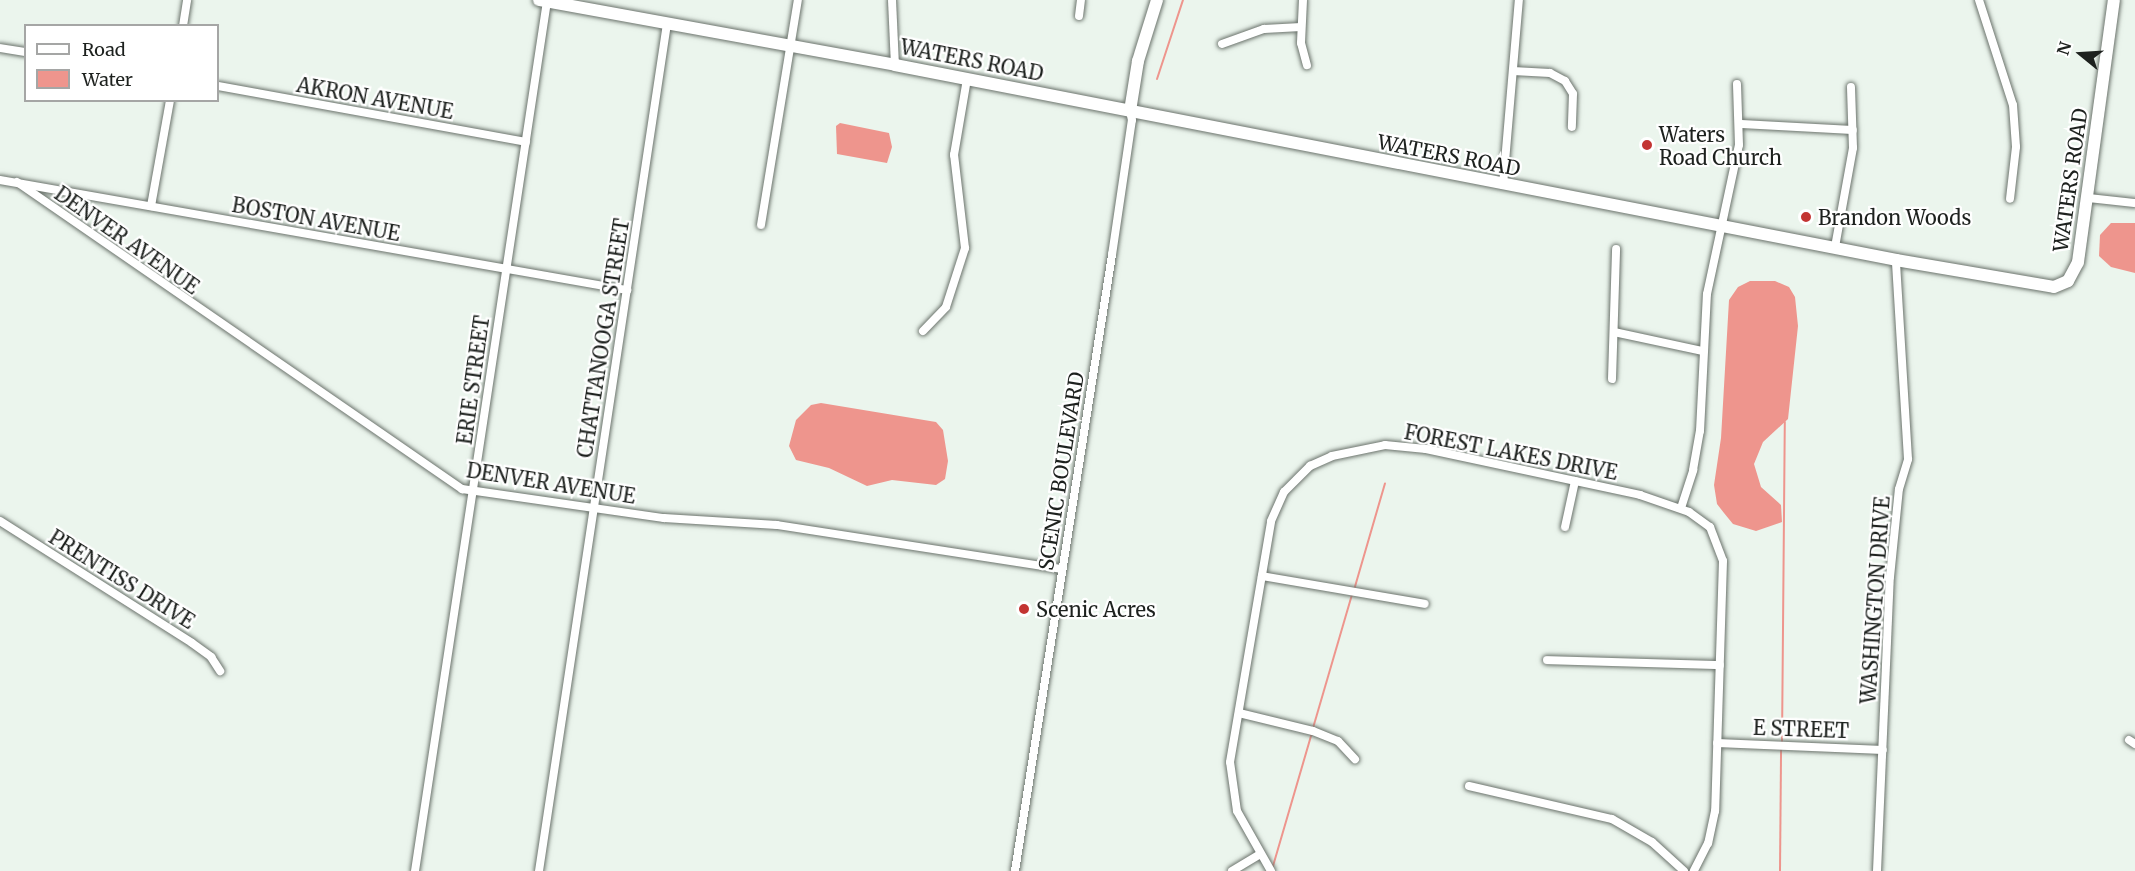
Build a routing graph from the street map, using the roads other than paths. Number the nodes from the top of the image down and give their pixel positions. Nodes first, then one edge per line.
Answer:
1 (187, 0) edge
2 (798, 0) edge
3 (892, 0) edge
4 (1081, 0) edge
5 (1158, 0) edge
6 (1303, 0) edge
7 (1519, 0) edge
8 (1979, 0) edge
9 (2114, 0) edge
10 (543, 1) edge
11 (1079, 16) dead end
12 (183, 24) edge
13 (667, 24) junction
14 (1300, 27) junction
15 (1222, 44) dead end
16 (789, 46) junction
17 (0, 48) edge
18 (24, 52) edge
19 (895, 65) junction
20 (1307, 65) dead end
21 (1513, 71) junction
22 (967, 79) junction
23 (1737, 84) dead end
24 (219, 86) edge
25 (1851, 87) dead end
26 (170, 102) edge
27 (1130, 111) junction
28 (1741, 124) junction
29 (1572, 127) dead end
30 (1853, 130) junction
31 (526, 142) junction
32 (0, 180) edge
33 (17, 183) junction
34 (1503, 185) junction
35 (2088, 198) junction
36 (2010, 199) dead end
37 (2135, 203) edge
38 (151, 206) junction
39 (761, 225) dead end
40 (1719, 226) junction
41 (1834, 247) junction
42 (1616, 249) dead end
43 (1896, 261) junction
44 (506, 269) junction
45 (627, 290) junction
46 (923, 331) dead end
47 (1614, 332) junction
48 (1703, 351) junction
49 (1612, 379) dead end
50 (1575, 481) junction
51 (473, 491) junction
52 (594, 507) junction
53 (1681, 508) junction
54 (0, 521) edge
55 (1565, 527) dead end
56 (1062, 569) junction
57 (1262, 576) junction
58 (1425, 604) dead end
59 (1547, 660) dead end
60 (1720, 665) junction
61 (220, 671) dead end
62 (1239, 713) junction
63 (1717, 743) junction
64 (1883, 750) junction
65 (1355, 759) dead end
66 (1469, 786) dead end
67 (1260, 854) junction
68 (415, 871) edge
69 (539, 871) edge
70 (1015, 871) edge
71 (1232, 871) edge
72 (1271, 871) edge
73 (1684, 871) edge
74 (1694, 871) edge
75 (1876, 871) edge

1 - 12 street
2 - 16 street
3 - 19 street
4 - 11 street
5 - 27 street
6 - 14 street
7 - 21 street
8 - 36 street
9 - 35 street, WATERS ROAD
10 - 13 street, WATERS ROAD
10 - 31 street, ERIE STREET
13 - 16 street, WATERS ROAD
13 - 45 street, CHATTANOOGA STREET
14 - 15 street
14 - 20 street
16 - 19 street, WATERS ROAD
16 - 39 street
17 - 18 street
19 - 22 street, WATERS ROAD
21 - 29 street
21 - 34 street
22 - 27 street, WATERS ROAD
22 - 46 street
23 - 28 street
24 - 31 street, AKRON AVENUE
25 - 30 street
26 - 38 street
27 - 34 street, WATERS ROAD
27 - 56 street, SCENIC BOULEVARD
28 - 30 street
28 - 40 street
30 - 41 street
31 - 44 street, ERIE STREET
32 - 33 street, BOSTON AVENUE
33 - 38 street, BOSTON AVENUE
33 - 51 street, DENVER AVENUE
34 - 40 street, WATERS ROAD
35 - 37 street
35 - 43 street, WATERS ROAD
38 - 44 street, BOSTON AVENUE
40 - 41 street, WATERS ROAD
40 - 48 street
41 - 43 street, WATERS ROAD
42 - 47 street
43 - 64 street, WASHINGTON DRIVE
44 - 45 street, BOSTON AVENUE
44 - 51 street, ERIE STREET
45 - 52 street, CHATTANOOGA STREET
47 - 48 street
47 - 49 street
48 - 53 street
50 - 53 street, FOREST LAKES DRIVE
50 - 55 street
50 - 57 street, FOREST LAKES DRIVE
51 - 52 street, DENVER AVENUE
51 - 68 street, ERIE STREET
52 - 56 street, DENVER AVENUE
52 - 69 street, CHATTANOOGA STREET
53 - 60 street, FOREST LAKES DRIVE
54 - 61 street, PRENTISS DRIVE
56 - 70 street, SCENIC BOULEVARD
57 - 58 street
57 - 62 street, FOREST LAKES DRIVE
59 - 60 street
60 - 63 street, FOREST LAKES DRIVE
62 - 65 street
62 - 67 street, FOREST LAKES DRIVE
63 - 64 street, E STREET
63 - 74 street, FOREST LAKES DRIVE
64 - 75 street, WASHINGTON DRIVE
66 - 73 street
67 - 71 street
67 - 72 street, FOREST LAKES DRIVE

